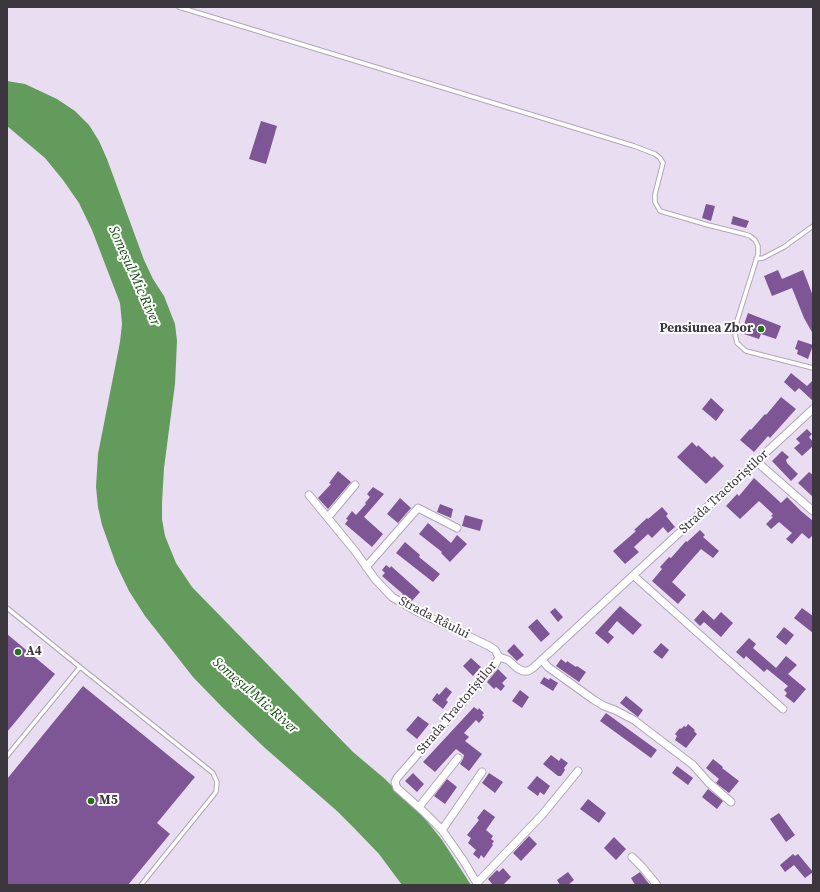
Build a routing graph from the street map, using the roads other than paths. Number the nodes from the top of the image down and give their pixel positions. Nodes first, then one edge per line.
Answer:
1 (179, 7) edge
2 (813, 226) edge
3 (756, 259) junction
4 (813, 368) edge
5 (813, 409) edge
6 (757, 462) junction
7 (355, 485) dead end
8 (310, 495) dead end
9 (813, 511) edge
10 (328, 517) junction
11 (457, 528) dead end
12 (366, 567) junction
13 (634, 576) junction
14 (7, 608) edge
15 (499, 657) junction
16 (542, 660) junction
17 (80, 667) junction
18 (783, 709) dead end
19 (7, 756) edge
20 (458, 758) dead end
21 (578, 771) dead end
22 (482, 772) dead end
23 (731, 802) dead end
24 (419, 807) junction
25 (442, 830) junction
26 (632, 857) dead end
27 (477, 884) edge
28 (141, 885) edge
29 (656, 885) edge

1 - 3 lane
2 - 3 lane
3 - 4 lane
5 - 6 street, Strada Tractoriștilor
6 - 9 street
6 - 13 street, Strada Tractoriștilor
7 - 10 street
8 - 10 street, Strada Râului
10 - 12 street, Strada Râului
11 - 12 street
12 - 15 street, Strada Râului
13 - 16 street, Strada Tractoriștilor
13 - 18 street
14 - 17 lane
15 - 16 street, Strada Tractoriștilor
15 - 24 street, Strada Tractoriștilor
16 - 23 street
17 - 19 lane
17 - 28 lane
20 - 24 street
21 - 27 street
22 - 25 street
24 - 25 street
25 - 27 street
26 - 29 street

